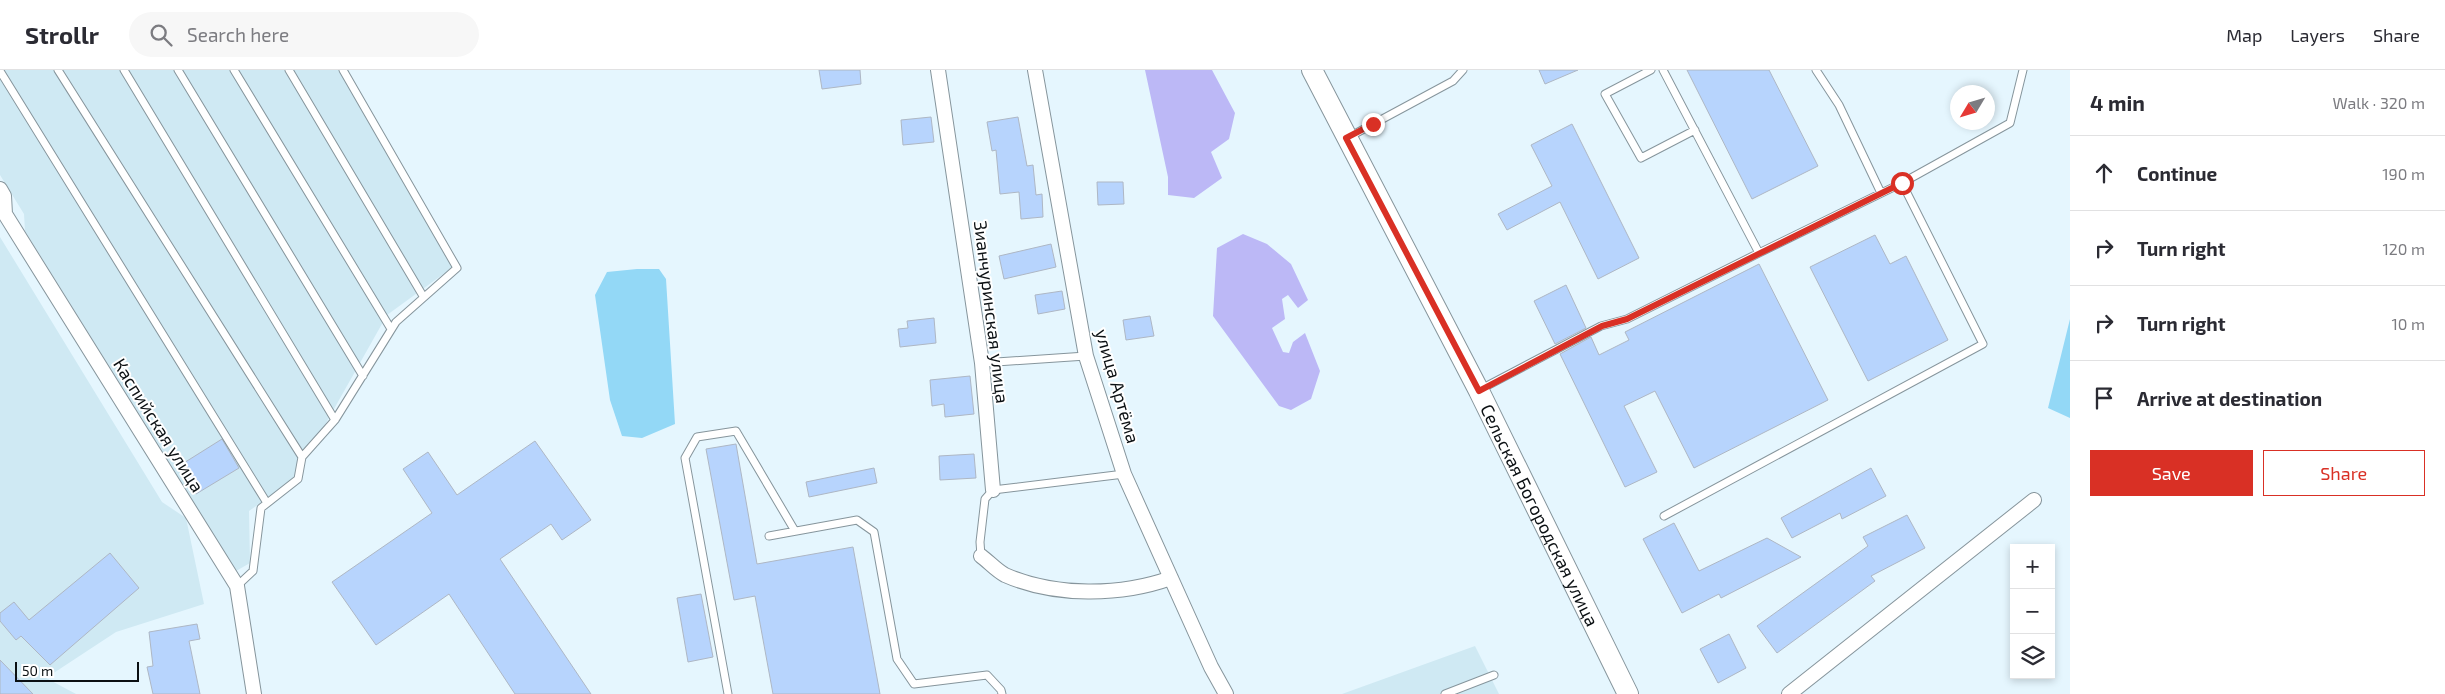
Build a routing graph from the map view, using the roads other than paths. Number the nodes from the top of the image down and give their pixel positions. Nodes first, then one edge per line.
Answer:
1 (58, 70) edge
2 (124, 70) edge
3 (178, 70) edge
4 (234, 70) edge
5 (289, 70) edge
6 (343, 70) edge
7 (938, 70) edge
8 (1035, 70) edge
9 (1312, 70) edge
10 (1463, 70) edge
11 (1651, 70) edge
12 (1663, 70) edge
13 (1816, 70) edge
14 (2023, 70) edge
15 (0, 71) edge
16 (1695, 130) junction
17 (1346, 138) junction
18 (1902, 183) junction
19 (0, 189) edge
20 (1881, 193) junction
21 (1759, 253) junction
22 (422, 296) junction
23 (392, 329) junction
24 (1086, 356) junction
25 (982, 363) junction
26 (363, 376) junction
27 (1479, 391) junction
28 (335, 420) junction
29 (302, 457) junction
30 (1124, 474) junction
31 (993, 490) junction
32 (2034, 500) dead end
33 (267, 503) junction
34 (1664, 516) dead end
35 (795, 531) junction
36 (769, 536) dead end
37 (981, 556) joint
38 (1171, 578) junction
39 (237, 586) junction
40 (1494, 675) dead end
41 (254, 694) edge
42 (728, 694) edge
43 (1002, 694) edge
44 (1226, 694) edge
45 (1445, 694) edge
46 (1628, 694) edge
47 (1789, 694) edge

1 - 29 lane
2 - 28 lane
3 - 26 lane
4 - 23 lane
5 - 22 lane
6 - 22 lane
7 - 25 street, Зианчуринская улица
8 - 24 street, улица Артёма
9 - 17 main road, Сельская Богородская улица
10 - 17 lane
11 - 16 lane
12 - 16 lane
13 - 20 lane
14 - 18 lane
15 - 33 lane
16 - 21 lane
17 - 27 main road, Сельская Богородская улица
18 - 20 lane
18 - 34 lane
19 - 39 street, Каспийская улица
20 - 21 lane
21 - 27 lane
22 - 23 lane
23 - 26 lane
24 - 25 lane
24 - 30 street, улица Артёма
25 - 31 street, Зианчуринская улица
26 - 28 lane
27 - 46 main road, Сельская Богородская улица
28 - 29 lane
29 - 33 lane
30 - 31 lane
30 - 38 street, улица Артёма
31 - 37 lane, Зианчуринская улица
32 - 47 street
33 - 39 lane
35 - 36 lane
35 - 42 lane
35 - 43 lane
37 - 38 street
38 - 44 street, улица Артёма
39 - 41 street, Каспийская улица
40 - 45 lane

